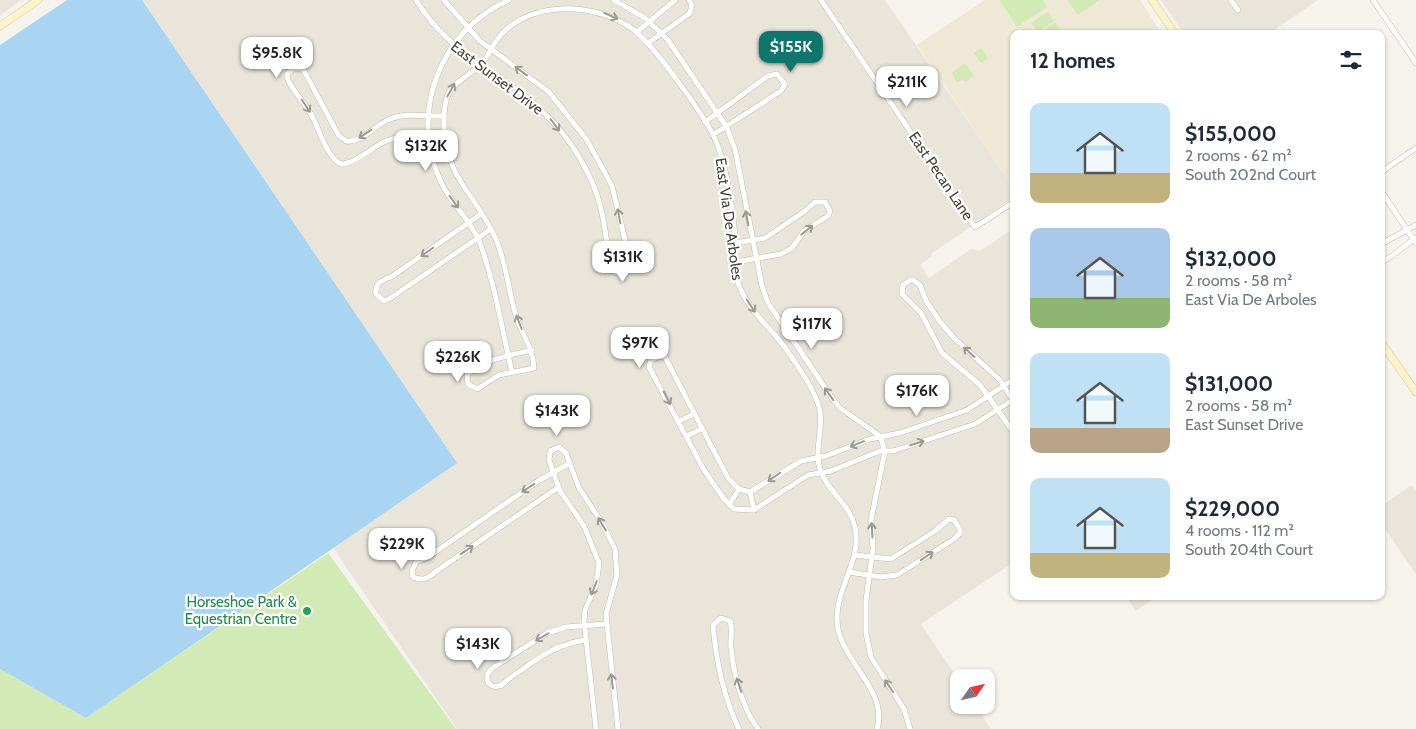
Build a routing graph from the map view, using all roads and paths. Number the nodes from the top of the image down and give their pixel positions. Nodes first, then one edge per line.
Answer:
1 (38, 0) edge
2 (416, 0) edge
3 (444, 0) edge
4 (509, 0) edge
5 (614, 0) edge
6 (675, 0) edge
7 (690, 0) edge
8 (822, 0) edge
9 (1152, 0) edge
10 (1231, 0) edge
11 (1373, 0) edge
12 (561, 2) edge
13 (1238, 10) dead end
14 (648, 21) junction
15 (0, 26) edge
16 (467, 28) junction
17 (1172, 30) edge
18 (637, 32) junction
19 (661, 32) junction
20 (648, 42) junction
21 (452, 46) junction
22 (491, 50) junction
23 (1416, 63) edge
24 (480, 65) junction
25 (718, 113) junction
26 (444, 116) junction
27 (428, 117) junction
28 (705, 122) junction
29 (726, 126) junction
30 (444, 132) junction
31 (428, 133) junction
32 (714, 134) junction
33 (1416, 148) edge
34 (1385, 169) edge
35 (1385, 197) edge
36 (1010, 205) edge
37 (481, 214) junction
38 (468, 223) junction
39 (1416, 225) edge
40 (491, 229) junction
41 (1407, 229) junction
42 (477, 238) junction
43 (1415, 240) edge
44 (752, 241) junction
45 (1385, 242) edge
46 (735, 243) junction
47 (756, 260) junction
48 (1385, 260) edge
49 (735, 262) junction
50 (1385, 348) edge
51 (532, 350) junction
52 (508, 356) junction
53 (512, 372) junction
54 (1010, 382) edge
55 (1004, 386) junction
56 (1416, 392) edge
57 (1010, 395) edge
58 (988, 396) junction
59 (1010, 402) edge
60 (998, 410) junction
61 (694, 414) junction
62 (679, 421) junction
63 (1010, 427) edge
64 (701, 429) junction
65 (686, 436) junction
66 (880, 436) junction
67 (885, 451) junction
68 (818, 457) junction
69 (570, 463) junction
70 (554, 472) junction
71 (821, 473) junction
72 (559, 487) junction
73 (739, 490) junction
74 (750, 492) junction
75 (729, 505) junction
76 (754, 510) junction
77 (855, 556) junction
78 (873, 559) junction
79 (849, 572) junction
80 (870, 576) junction
81 (606, 624) junction
82 (584, 625) junction
83 (586, 640) junction
84 (596, 729) edge
85 (618, 729) edge
86 (739, 729) edge
87 (758, 729) edge
88 (877, 729) edge
89 (910, 729) edge

1 - 15 main road
2 - 21 street, East Sunset Drive
3 - 16 street, East Sunset Drive
4 - 16 street
5 - 14 street, East Via De Arboles
6 - 14 street
7 - 19 street
8 - 36 street, East Pecan Lane
9 - 17 main road
10 - 13 street
11 - 23 street
12 -> 18 street, East Via De Arboles
12 - 22 street, East Via De Arboles
14 - 18 street
14 - 19 street, East Via De Arboles
16 - 21 street
16 - 22 street, East Sunset Drive
18 - 20 street, East Via De Arboles
19 - 20 street
19 - 25 street, East Via De Arboles
20 - 28 street, East Via De Arboles
21 - 24 street, East Sunset Drive
21 - 27 street
22 - 24 street, East Via De Arboles
24 -> 22 street, East Sunset Drive
26 -> 24 street, East Via De Arboles
25 - 28 street
25 - 29 street, East Via De Arboles
25 - 29 street
26 - 27 street
26 - 30 street, East Via De Arboles
27 - 31 street
27 -> 31 street
28 - 32 street, East Via De Arboles
29 - 32 street
44 -> 29 street, East Via De Arboles
30 - 31 street
30 - 37 street, East Via De Arboles
31 -> 38 street
32 - 46 street, East Via De Arboles
33 - 34 street
35 - 41 street
37 - 38 street
37 - 40 street, East Via De Arboles
38 - 42 street
38 -> 42 street
39 - 41 street
40 - 42 street
51 -> 40 street, East Via De Arboles
41 - 43 street
41 - 45 street
42 - 52 street
43 - 48 street
44 - 46 street
44 - 47 street, East Via De Arboles
47 -> 44 street
46 - 49 street, East Via De Arboles
47 - 49 street
66 -> 47 street, East Via De Arboles
49 -> 68 street, East Via De Arboles
50 - 56 main road
51 - 52 street
51 - 53 street, East Via De Arboles
52 - 53 street
52 - 53 street
54 - 55 street
55 - 57 street
55 - 58 street
55 -> 58 street
58 - 60 street
58 - 66 street
59 - 60 street
60 - 63 street
67 -> 60 street
61 - 62 street
61 -> 62 street
61 - 64 street
62 - 65 street
64 - 65 street
64 - 73 street
65 - 75 street
66 - 67 street
66 -> 68 street
67 - 71 street
78 -> 67 street
68 - 71 street, East Via De Arboles
68 -> 74 street
69 - 70 street
69 - 70 street
81 -> 69 street
70 - 72 street
70 -> 72 street
71 - 76 street
71 - 77 street, East Via De Arboles
72 -> 82 street
73 - 74 street
73 - 75 street
74 - 76 street
75 - 76 street
77 - 78 street
77 - 79 street, East Via De Arboles
78 - 80 street
80 -> 78 street
79 - 80 street
79 - 88 street, East Via De Arboles
89 -> 80 street
81 - 82 street
85 -> 81 street
82 - 83 street
82 -> 83 street
83 - 84 street
87 -> 86 street

